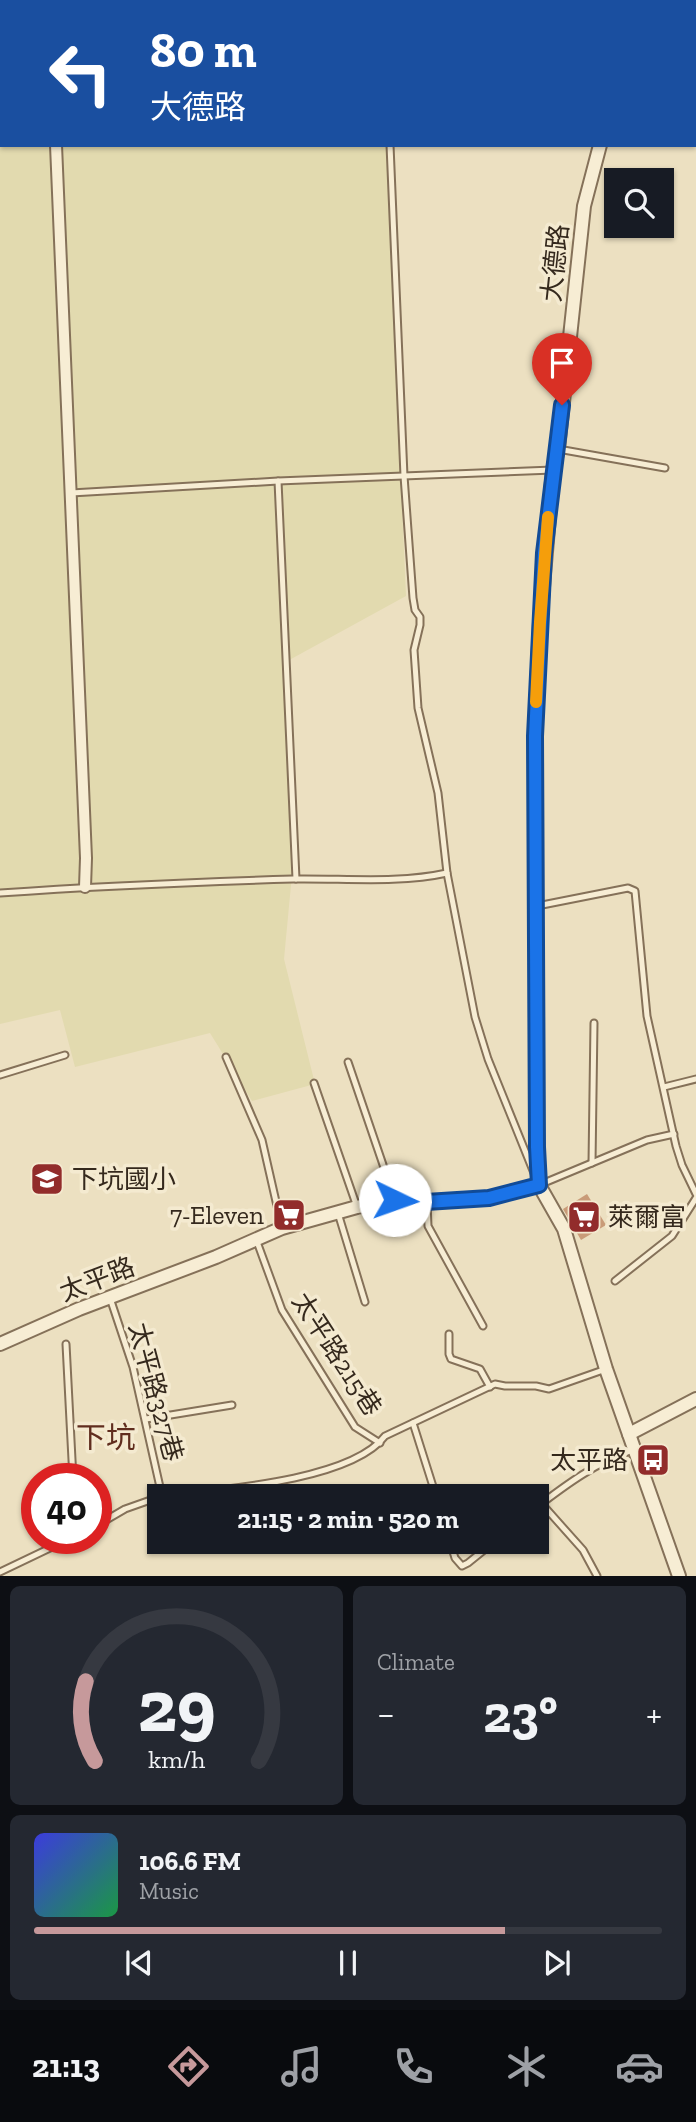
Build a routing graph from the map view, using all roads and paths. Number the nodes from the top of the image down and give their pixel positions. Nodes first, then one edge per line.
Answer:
1 (56, 147) edge
2 (390, 147) edge
3 (599, 147) edge
4 (558, 449) junction
5 (665, 468) dead end
6 (553, 470) junction
7 (404, 476) junction
8 (278, 481) junction
9 (71, 493) junction
10 (447, 873) junction
11 (296, 879) junction
12 (85, 887) junction
13 (0, 893) edge
14 (537, 906) junction
15 (594, 1023) dead end
16 (65, 1055) dead end
17 (226, 1057) dead end
18 (348, 1062) dead end
19 (0, 1075) edge
20 (696, 1079) edge
21 (314, 1083) dead end
22 (664, 1087) junction
23 (674, 1134) junction
24 (592, 1163) junction
25 (539, 1185) junction
26 (696, 1196) edge
27 (395, 1200) junction
28 (426, 1202) junction
29 (357, 1207) junction
30 (338, 1213) junction
31 (282, 1228) junction
32 (256, 1239) junction
33 (615, 1281) dead end
34 (110, 1297) junction
35 (365, 1302) dead end
36 (483, 1326) dead end
37 (449, 1334) dead end
38 (0, 1344) edge
39 (66, 1344) dead end
40 (606, 1368) junction
41 (490, 1387) junction
42 (696, 1399) edge
43 (232, 1405) dead end
44 (146, 1419) junction
45 (413, 1423) junction
46 (629, 1434) junction
47 (380, 1443) junction
48 (635, 1449) junction
49 (72, 1463) edge
50 (158, 1484) edge
51 (267, 1484) edge
52 (432, 1484) edge
53 (549, 1498) edge
54 (147, 1502) edge
55 (549, 1516) edge
56 (112, 1517) edge
57 (38, 1554) edge
58 (454, 1554) edge
59 (479, 1554) edge
60 (0, 1572) edge
61 (597, 1576) edge
62 (679, 1576) edge

1 - 9 street
2 - 7 lane
3 - 4 street, 大德路
4 - 5 lane
4 - 6 street, 大德路
6 - 7 lane
6 - 14 street, 大德路
7 - 8 lane
7 - 10 lane
8 - 9 lane
8 - 11 lane
9 - 12 street
10 - 11 lane
10 - 25 lane
11 - 12 lane
12 - 13 lane
14 - 22 lane
14 - 25 street, 大德路
15 - 24 lane
16 - 19 lane
17 - 31 lane
18 - 27 lane
20 - 22 lane
21 - 29 lane
22 - 23 lane
23 - 24 lane
23 - 26 lane
24 - 25 lane
25 - 28 street, 太平路
25 - 40 street
26 - 33 lane
27 - 28 street, 太平路
27 - 29 street, 太平路
28 - 36 lane
29 - 30 street, 太平路
30 - 31 street, 太平路
30 - 35 lane
31 - 32 street, 太平路
32 - 34 street, 太平路
32 - 47 lane, 太平路215巷
34 - 38 street, 太平路
34 - 44 lane, 太平路327巷
37 - 41 lane
39 - 49 lane
40 - 41 lane, 太平路215巷
40 - 46 street
41 - 45 lane, 太平路215巷
42 - 46 street
43 - 44 lane
44 - 50 lane, 太平路327巷
45 - 47 lane, 太平路215巷
45 - 52 lane
46 - 48 street
47 - 51 lane, 太平路215巷
48 - 53 lane
48 - 62 street
54 - 56 lane, 太平路327巷
55 - 61 lane
57 - 60 lane
58 - 59 lane

